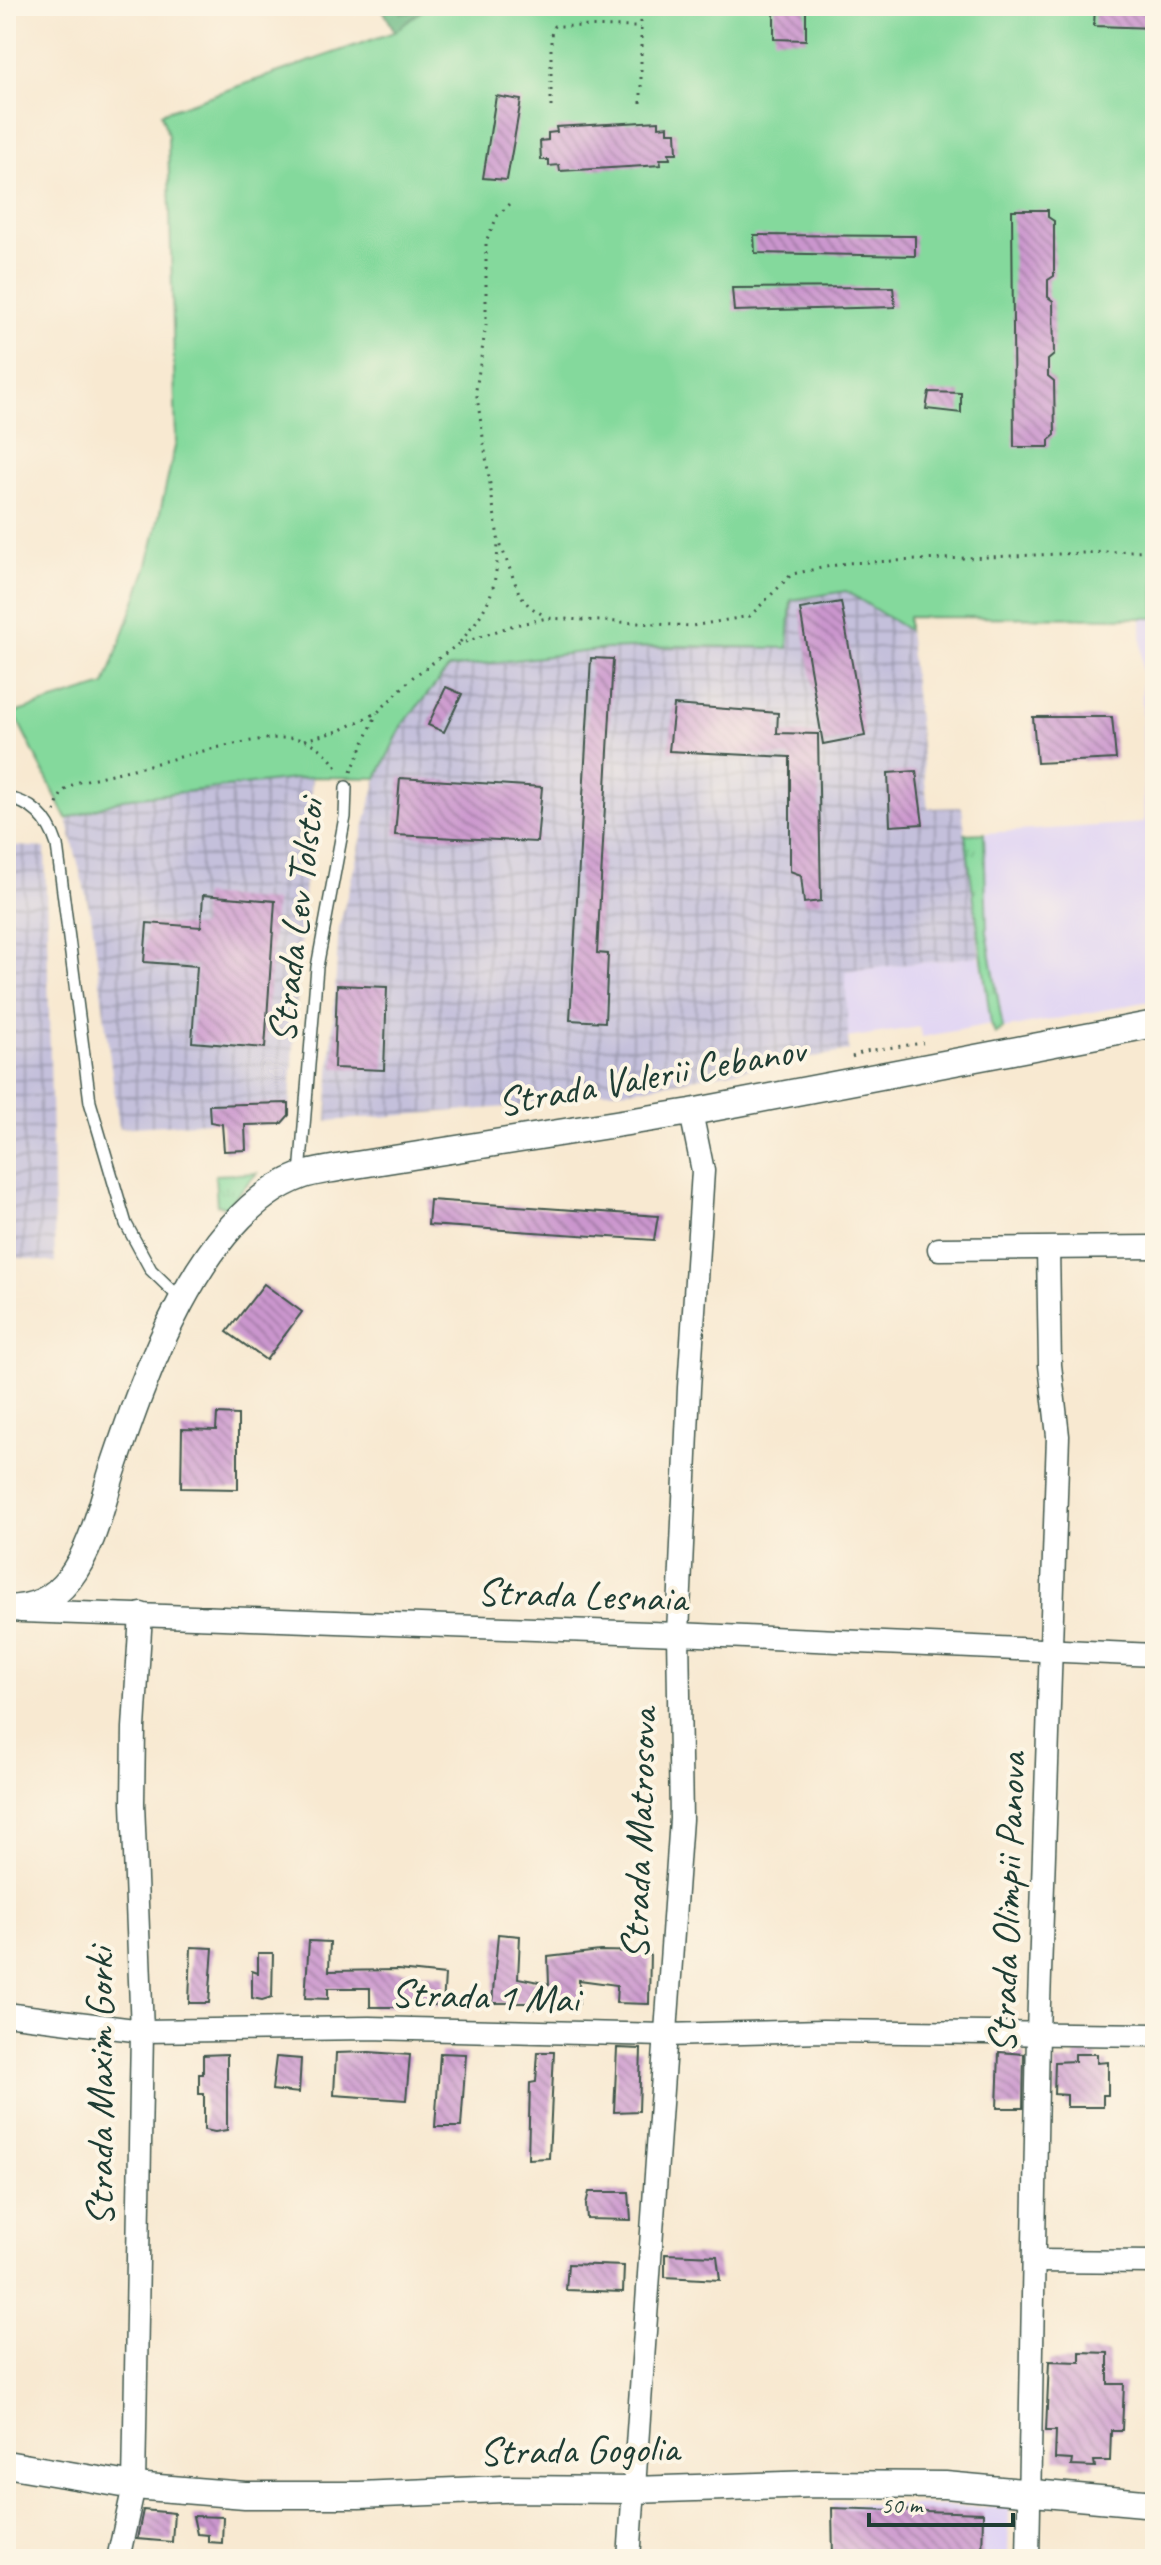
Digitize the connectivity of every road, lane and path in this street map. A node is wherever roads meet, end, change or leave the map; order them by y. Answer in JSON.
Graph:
{"nodes":[{"id":1,"x":641,"y":6,"type":"edge"},
{"id":2,"x":641,"y":27,"type":"junction"},
{"id":3,"x":641,"y":103,"type":"dead end"},
{"id":4,"x":551,"y":107,"type":"dead end"},
{"id":5,"x":510,"y":204,"type":"dead end"},
{"id":6,"x":498,"y":538,"type":"junction"},
{"id":7,"x":1155,"y":550,"type":"edge"},
{"id":8,"x":547,"y":618,"type":"junction"},
{"id":9,"x":457,"y":645,"type":"junction"},
{"id":10,"x":378,"y":712,"type":"junction"},
{"id":11,"x":304,"y":740,"type":"junction"},
{"id":12,"x":346,"y":787,"type":"junction"},
{"id":13,"x":6,"y":798,"type":"edge"},
{"id":14,"x":51,"y":828,"type":"junction"},
{"id":15,"x":1155,"y":1024,"type":"edge"},
{"id":16,"x":691,"y":1112,"type":"junction"},
{"id":17,"x":300,"y":1176,"type":"junction"},
{"id":18,"x":1155,"y":1247,"type":"edge"},
{"id":19,"x":939,"y":1249,"type":"dead end"},
{"id":20,"x":1048,"y":1249,"type":"junction"},
{"id":21,"x":182,"y":1299,"type":"junction"},
{"id":22,"x":6,"y":1610,"type":"edge"},
{"id":23,"x":141,"y":1614,"type":"junction"},
{"id":24,"x":678,"y":1634,"type":"junction"},
{"id":25,"x":1049,"y":1651,"type":"junction"},
{"id":26,"x":1155,"y":1655,"type":"edge"},
{"id":27,"x":6,"y":2014,"type":"edge"},
{"id":28,"x":142,"y":2031,"type":"junction"},
{"id":29,"x":1038,"y":2033,"type":"junction"},
{"id":30,"x":665,"y":2035,"type":"junction"},
{"id":31,"x":1155,"y":2035,"type":"edge"},
{"id":32,"x":1034,"y":2261,"type":"junction"},
{"id":33,"x":1155,"y":2262,"type":"edge"},
{"id":34,"x":6,"y":2464,"type":"edge"},
{"id":35,"x":134,"y":2486,"type":"junction"},
{"id":36,"x":633,"y":2490,"type":"junction"},
{"id":37,"x":1028,"y":2493,"type":"junction"},
{"id":38,"x":1155,"y":2504,"type":"edge"},
{"id":39,"x":118,"y":2559,"type":"edge"},
{"id":40,"x":629,"y":2559,"type":"edge"},
{"id":41,"x":1028,"y":2559,"type":"edge"}],
"edges":[{"from":1,"to":2,"type":"path"},
{"from":2,"to":3,"type":"path"},
{"from":2,"to":4,"type":"path"},
{"from":5,"to":6,"type":"path"},
{"from":6,"to":8,"type":"path"},
{"from":6,"to":9,"type":"path"},
{"from":7,"to":8,"type":"path"},
{"from":8,"to":9,"type":"path"},
{"from":9,"to":10,"type":"path"},
{"from":10,"to":11,"type":"path"},
{"from":10,"to":12,"type":"path"},
{"from":11,"to":12,"type":"path","name":"Strada Lev Tolstoi"},
{"from":11,"to":14,"type":"path","name":"Strada Lev Tolstoi"},
{"from":12,"to":17,"type":"lane","name":"Strada Lev Tolstoi"},
{"from":13,"to":14,"type":"lane"},
{"from":14,"to":21,"type":"lane"},
{"from":15,"to":16,"type":"street","name":"Strada Valerii Cebanov"},
{"from":16,"to":17,"type":"street","name":"Strada Valerii Cebanov"},
{"from":16,"to":24,"type":"street","name":"Strada Matrosova"},
{"from":17,"to":21,"type":"street","name":"Strada Valerii Cebanov"},
{"from":18,"to":20,"type":"street"},
{"from":19,"to":20,"type":"street"},
{"from":20,"to":25,"type":"street","name":"Strada Olimpii Panova"},
{"from":21,"to":22,"type":"street"},
{"from":22,"to":23,"type":"street","name":"Strada Lesnaia"},
{"from":23,"to":24,"type":"street","name":"Strada Lesnaia"},
{"from":23,"to":28,"type":"street","name":"Strada Maxim Gorki"},
{"from":24,"to":25,"type":"street","name":"Strada Lesnaia"},
{"from":24,"to":30,"type":"street","name":"Strada Matrosova"},
{"from":25,"to":26,"type":"street","name":"Strada Lesnaia"},
{"from":25,"to":29,"type":"street","name":"Strada Olimpii Panova"},
{"from":27,"to":28,"type":"street","name":"Strada 1 Mai"},
{"from":28,"to":30,"type":"street","name":"Strada 1 Mai"},
{"from":28,"to":35,"type":"street","name":"Strada Maxim Gorki"},
{"from":29,"to":30,"type":"street","name":"Strada 1 Mai"},
{"from":29,"to":31,"type":"street","name":"Strada 1 Mai"},
{"from":29,"to":32,"type":"street","name":"Strada Olimpii Panova"},
{"from":30,"to":36,"type":"street","name":"Strada Matrosova"},
{"from":32,"to":33,"type":"street"},
{"from":32,"to":37,"type":"street","name":"Strada Olimpii Panova"},
{"from":34,"to":35,"type":"street","name":"Strada Gogolia"},
{"from":35,"to":36,"type":"street","name":"Strada Gogolia"},
{"from":35,"to":39,"type":"street","name":"Strada Maxim Gorki"},
{"from":36,"to":37,"type":"street","name":"Strada Gogolia"},
{"from":36,"to":40,"type":"street","name":"Strada Matrosova"},
{"from":37,"to":38,"type":"street","name":"Strada Gogolia"},
{"from":37,"to":41,"type":"street","name":"Strada Olimpii Panova"}]}
